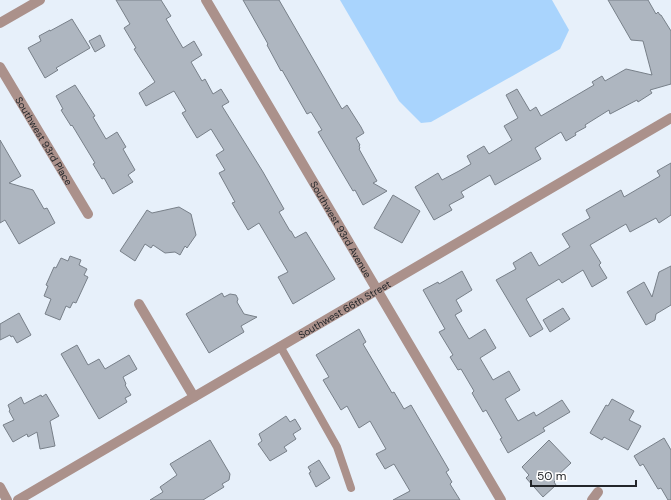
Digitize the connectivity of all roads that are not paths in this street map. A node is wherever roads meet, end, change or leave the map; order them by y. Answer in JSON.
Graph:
{"nodes":[{"id":1,"x":40,"y":0,"type":"edge"},
{"id":2,"x":206,"y":0,"type":"edge"},
{"id":3,"x":0,"y":23,"type":"edge"},
{"id":4,"x":0,"y":67,"type":"edge"},
{"id":5,"x":671,"y":118,"type":"edge"},
{"id":6,"x":88,"y":214,"type":"dead end"},
{"id":7,"x":378,"y":289,"type":"junction"},
{"id":8,"x":139,"y":304,"type":"dead end"},
{"id":9,"x":280,"y":346,"type":"junction"},
{"id":10,"x":194,"y":397,"type":"junction"},
{"id":11,"x":0,"y":488,"type":"edge"},
{"id":12,"x":351,"y":488,"type":"dead end"},
{"id":13,"x":7,"y":500,"type":"edge"},
{"id":14,"x":18,"y":500,"type":"edge"},
{"id":15,"x":501,"y":500,"type":"edge"}],
"edges":[{"from":1,"to":3,"type":"street"},
{"from":2,"to":7,"type":"street","name":"Southwest 93rd Avenue"},
{"from":4,"to":6,"type":"street","name":"Southwest 93rd Place"},
{"from":5,"to":7,"type":"street","name":"Southwest 66th Street"},
{"from":7,"to":9,"type":"street","name":"Southwest 66th Street"},
{"from":7,"to":15,"type":"street","name":"Southwest 93rd Avenue"},
{"from":8,"to":10,"type":"street"},
{"from":9,"to":10,"type":"street","name":"Southwest 66th Street"},
{"from":9,"to":12,"type":"lane"},
{"from":10,"to":14,"type":"street","name":"Southwest 66th Street"},
{"from":11,"to":13,"type":"street"}]}
